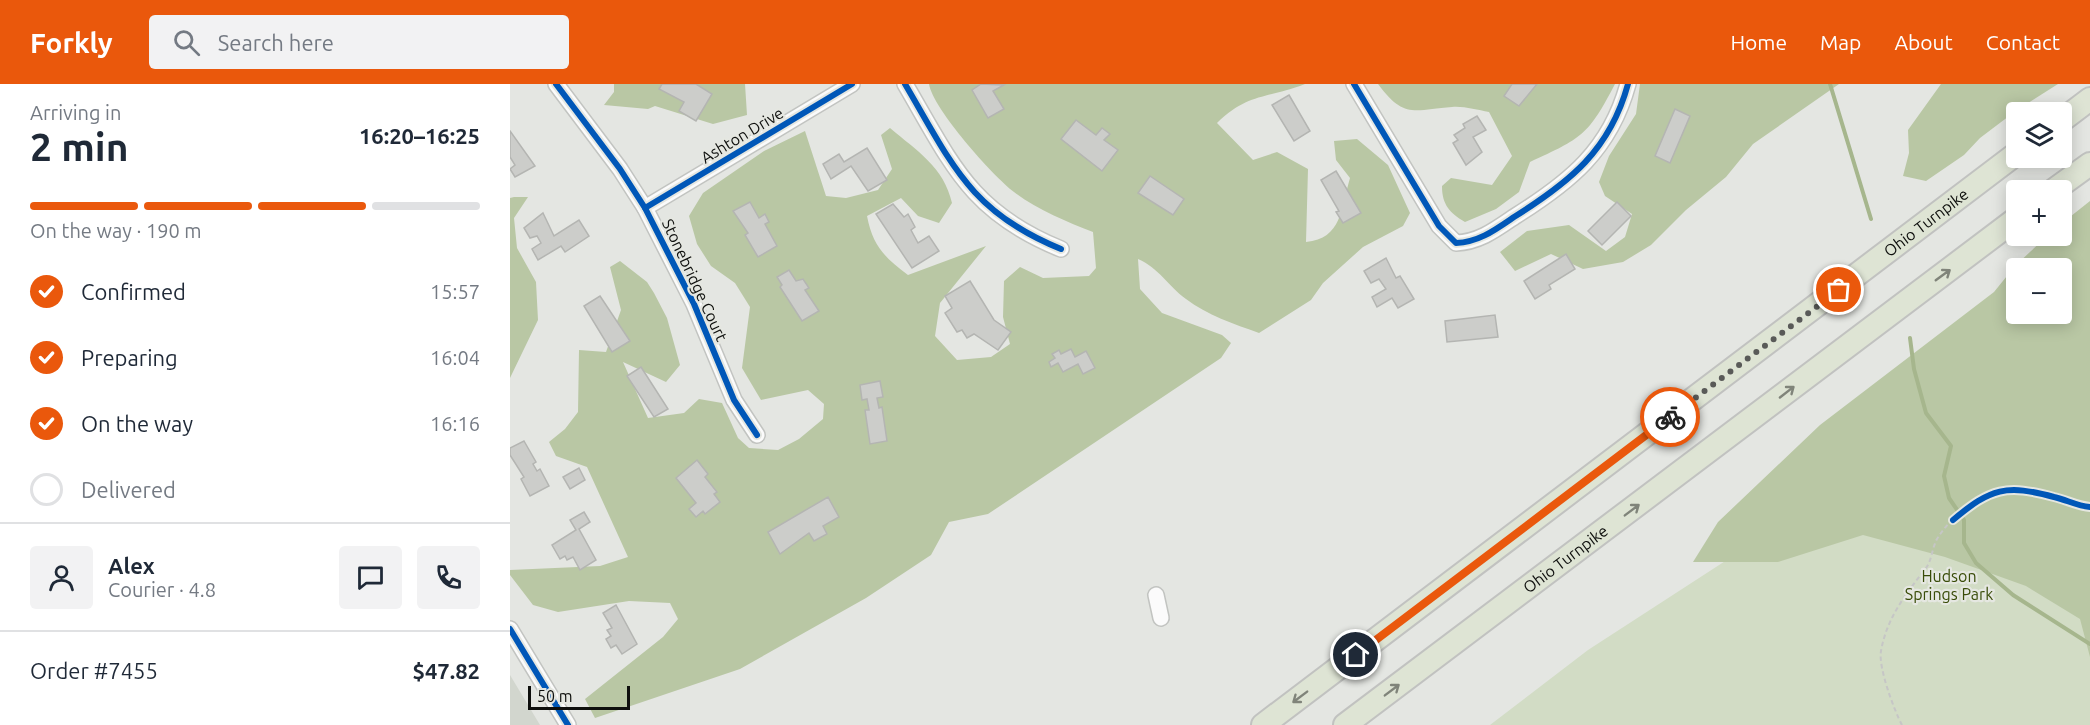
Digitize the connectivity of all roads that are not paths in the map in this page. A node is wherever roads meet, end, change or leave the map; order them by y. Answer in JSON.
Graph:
{"nodes":[{"id":1,"x":556,"y":84,"type":"edge"},
{"id":2,"x":852,"y":84,"type":"edge"},
{"id":3,"x":905,"y":84,"type":"edge"},
{"id":4,"x":1354,"y":84,"type":"edge"},
{"id":5,"x":1628,"y":84,"type":"edge"},
{"id":6,"x":2090,"y":99,"type":"edge"},
{"id":7,"x":2072,"y":113,"type":"edge"},
{"id":8,"x":2006,"y":162,"type":"edge"},
{"id":9,"x":2090,"y":164,"type":"edge"},
{"id":10,"x":2068,"y":180,"type":"edge"},
{"id":11,"x":645,"y":208,"type":"junction"},
{"id":12,"x":2006,"y":227,"type":"edge"},
{"id":13,"x":1061,"y":249,"type":"dead end"},
{"id":14,"x":757,"y":435,"type":"dead end"},
{"id":15,"x":1156,"y":595,"type":"dead end"},
{"id":16,"x":1161,"y":618,"type":"dead end"},
{"id":17,"x":510,"y":629,"type":"edge"},
{"id":18,"x":568,"y":725,"type":"edge"},
{"id":19,"x":1263,"y":725,"type":"edge"},
{"id":20,"x":1345,"y":725,"type":"edge"}],
"edges":[{"from":1,"to":11,"type":"street","name":"Stonebridge Court"},
{"from":2,"to":11,"type":"street","name":"Ashton Drive"},
{"from":3,"to":13,"type":"street"},
{"from":4,"to":5,"type":"street"},
{"from":6,"to":7,"type":"highway"},
{"from":8,"to":19,"type":"highway","name":"Ohio Turnpike","one_way":true},
{"from":9,"to":10,"type":"highway"},
{"from":11,"to":14,"type":"street","name":"Stonebridge Court"},
{"from":20,"to":12,"type":"highway","name":"Ohio Turnpike","one_way":true},
{"from":15,"to":16,"type":"street"},
{"from":17,"to":18,"type":"street"}]}
